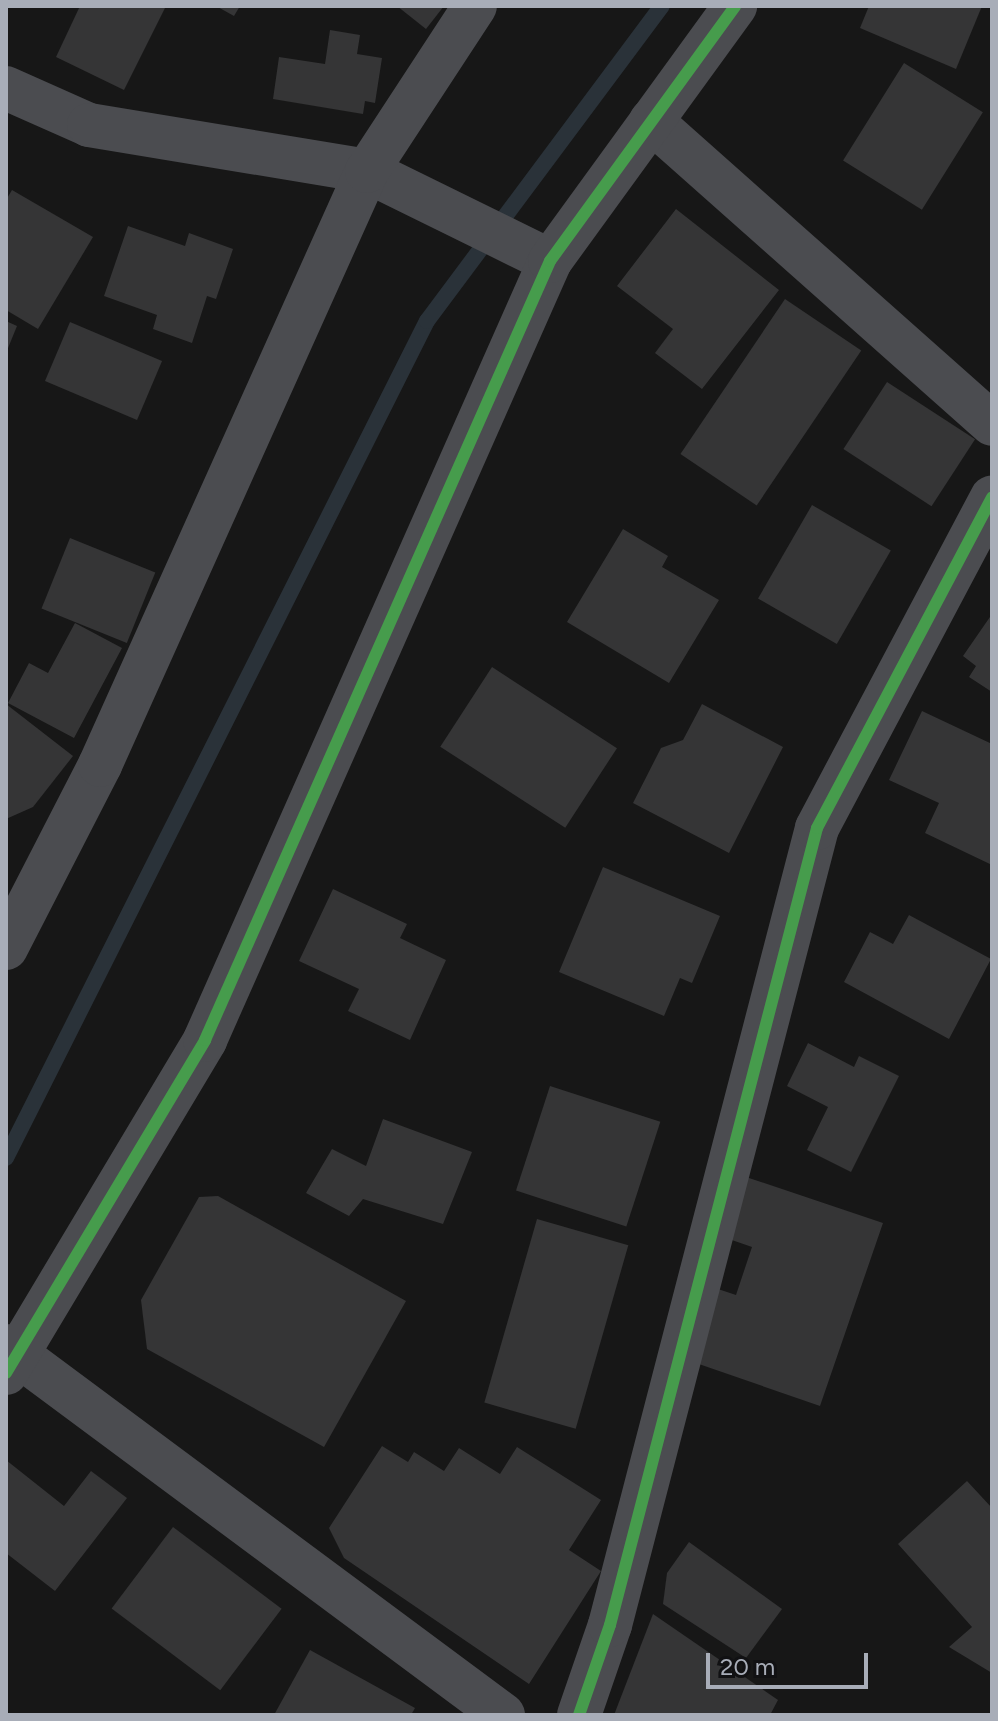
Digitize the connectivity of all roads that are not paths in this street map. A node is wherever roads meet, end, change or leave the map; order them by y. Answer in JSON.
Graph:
{"nodes":[{"id":1,"x":475,"y":6,"type":"edge"},
{"id":2,"x":735,"y":6,"type":"edge"},
{"id":3,"x":6,"y":88,"type":"edge"},
{"id":4,"x":651,"y":121,"type":"junction"},
{"id":5,"x":367,"y":171,"type":"junction"},
{"id":6,"x":537,"y":256,"type":"junction"},
{"id":7,"x":992,"y":424,"type":"edge"},
{"id":8,"x":992,"y":498,"type":"edge"},
{"id":9,"x":6,"y":948,"type":"edge"},
{"id":10,"x":11,"y":1357,"type":"edge"},
{"id":11,"x":503,"y":1715,"type":"edge"},
{"id":12,"x":579,"y":1715,"type":"edge"}],
"edges":[{"from":1,"to":5,"type":"street"},
{"from":2,"to":4,"type":"street"},
{"from":3,"to":5,"type":"street"},
{"from":4,"to":6,"type":"street"},
{"from":4,"to":7,"type":"street"},
{"from":5,"to":6,"type":"street"},
{"from":5,"to":9,"type":"street"},
{"from":6,"to":10,"type":"street"},
{"from":8,"to":12,"type":"street"},
{"from":10,"to":11,"type":"street"}]}
